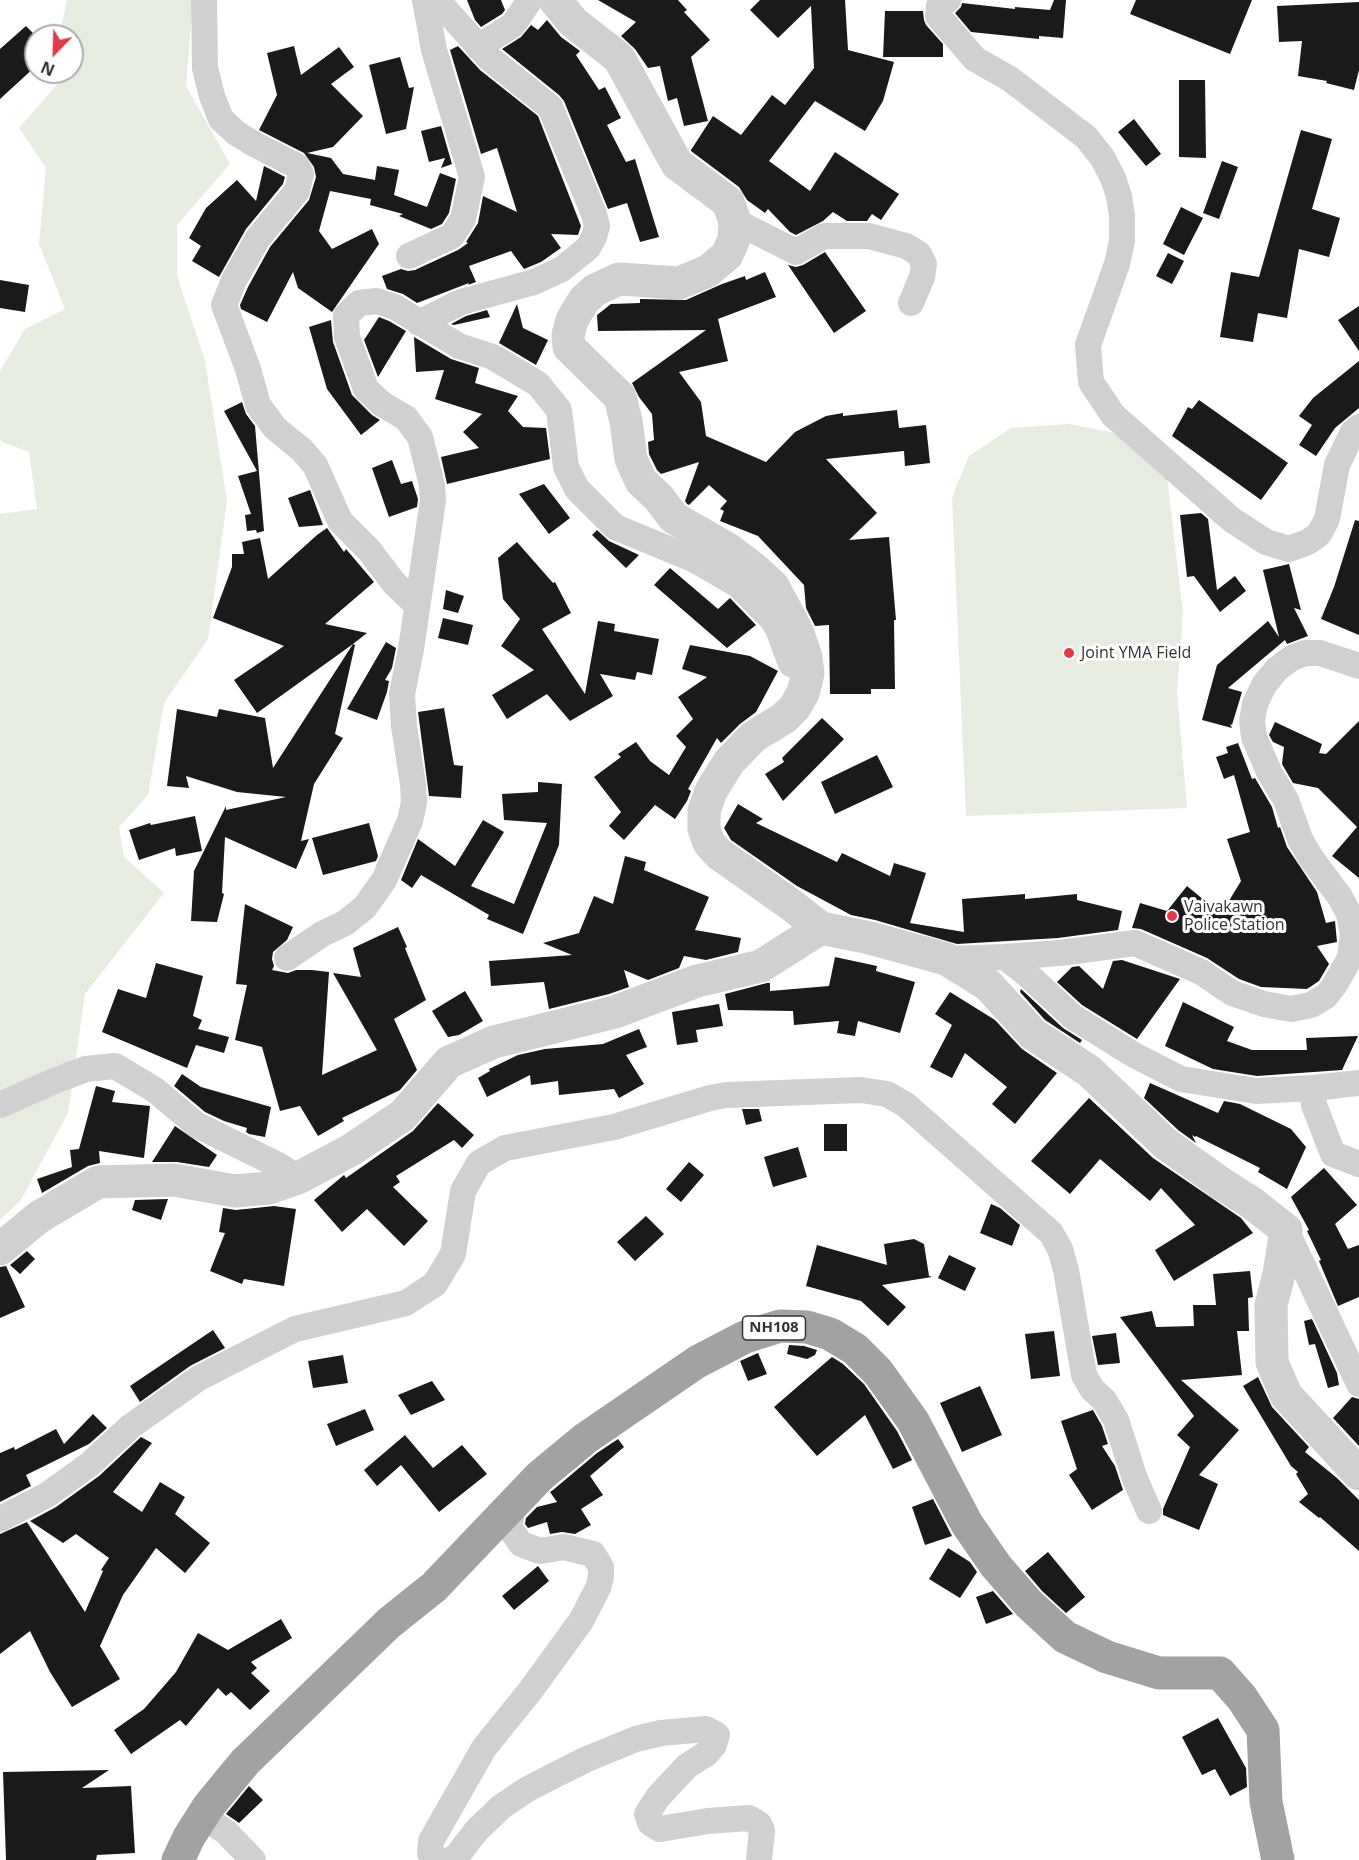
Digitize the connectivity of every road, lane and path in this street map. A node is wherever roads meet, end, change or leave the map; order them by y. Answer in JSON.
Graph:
{"nodes":[{"id":1,"x":204,"y":0,"type":"edge"},
{"id":2,"x":425,"y":0,"type":"edge"},
{"id":3,"x":437,"y":0,"type":"edge"},
{"id":4,"x":948,"y":0,"type":"edge"},
{"id":5,"x":547,"y":1,"type":"edge"},
{"id":6,"x":478,"y":47,"type":"junction"},
{"id":7,"x":735,"y":221,"type":"junction"},
{"id":8,"x":408,"y":256,"type":"dead end"},
{"id":9,"x":911,"y":303,"type":"dead end"},
{"id":10,"x":419,"y":324,"type":"junction"},
{"id":11,"x":1359,"y":427,"type":"edge"},
{"id":12,"x":417,"y":605,"type":"junction"},
{"id":13,"x":1359,"y":666,"type":"edge"},
{"id":14,"x":807,"y":669,"type":"junction"},
{"id":15,"x":821,"y":928,"type":"junction"},
{"id":16,"x":1005,"y":957,"type":"junction"},
{"id":17,"x":287,"y":958,"type":"dead end"},
{"id":18,"x":946,"y":959,"type":"junction"},
{"id":19,"x":1359,"y":1083,"type":"edge"},
{"id":20,"x":1313,"y":1088,"type":"junction"},
{"id":21,"x":0,"y":1105,"type":"edge"},
{"id":22,"x":1359,"y":1164,"type":"edge"},
{"id":23,"x":298,"y":1178,"type":"junction"},
{"id":24,"x":1286,"y":1230,"type":"junction"},
{"id":25,"x":0,"y":1249,"type":"edge"},
{"id":26,"x":1359,"y":1384,"type":"edge"},
{"id":27,"x":1359,"y":1474,"type":"edge"},
{"id":28,"x":512,"y":1503,"type":"junction"},
{"id":29,"x":1149,"y":1511,"type":"dead end"},
{"id":30,"x":0,"y":1519,"type":"edge"},
{"id":31,"x":202,"y":1816,"type":"junction"},
{"id":32,"x":178,"y":1860,"type":"edge"},
{"id":33,"x":253,"y":1860,"type":"edge"},
{"id":34,"x":438,"y":1860,"type":"edge"},
{"id":35,"x":450,"y":1860,"type":"edge"},
{"id":36,"x":759,"y":1860,"type":"edge"},
{"id":37,"x":1278,"y":1860,"type":"edge"}],
"edges":[{"from":1,"to":12,"type":"street"},
{"from":2,"to":8,"type":"street"},
{"from":3,"to":6,"type":"street"},
{"from":4,"to":11,"type":"street"},
{"from":5,"to":6,"type":"street"},
{"from":5,"to":7,"type":"street"},
{"from":6,"to":10,"type":"street"},
{"from":7,"to":9,"type":"street"},
{"from":7,"to":14,"type":"street"},
{"from":10,"to":12,"type":"street"},
{"from":10,"to":14,"type":"street"},
{"from":12,"to":17,"type":"street"},
{"from":13,"to":16,"type":"street"},
{"from":14,"to":15,"type":"street"},
{"from":15,"to":18,"type":"street"},
{"from":15,"to":23,"type":"street"},
{"from":16,"to":18,"type":"street"},
{"from":16,"to":20,"type":"street"},
{"from":18,"to":24,"type":"street"},
{"from":19,"to":20,"type":"street"},
{"from":20,"to":22,"type":"street"},
{"from":21,"to":23,"type":"street"},
{"from":23,"to":25,"type":"street"},
{"from":24,"to":26,"type":"street"},
{"from":24,"to":27,"type":"street"},
{"from":28,"to":31,"type":"highway","number":"NH108"},
{"from":28,"to":34,"type":"street"},
{"from":28,"to":37,"type":"highway","number":"NH108"},
{"from":29,"to":30,"type":"street"},
{"from":31,"to":32,"type":"highway","number":"NH108"},
{"from":31,"to":33,"type":"street"},
{"from":35,"to":36,"type":"street"}]}
